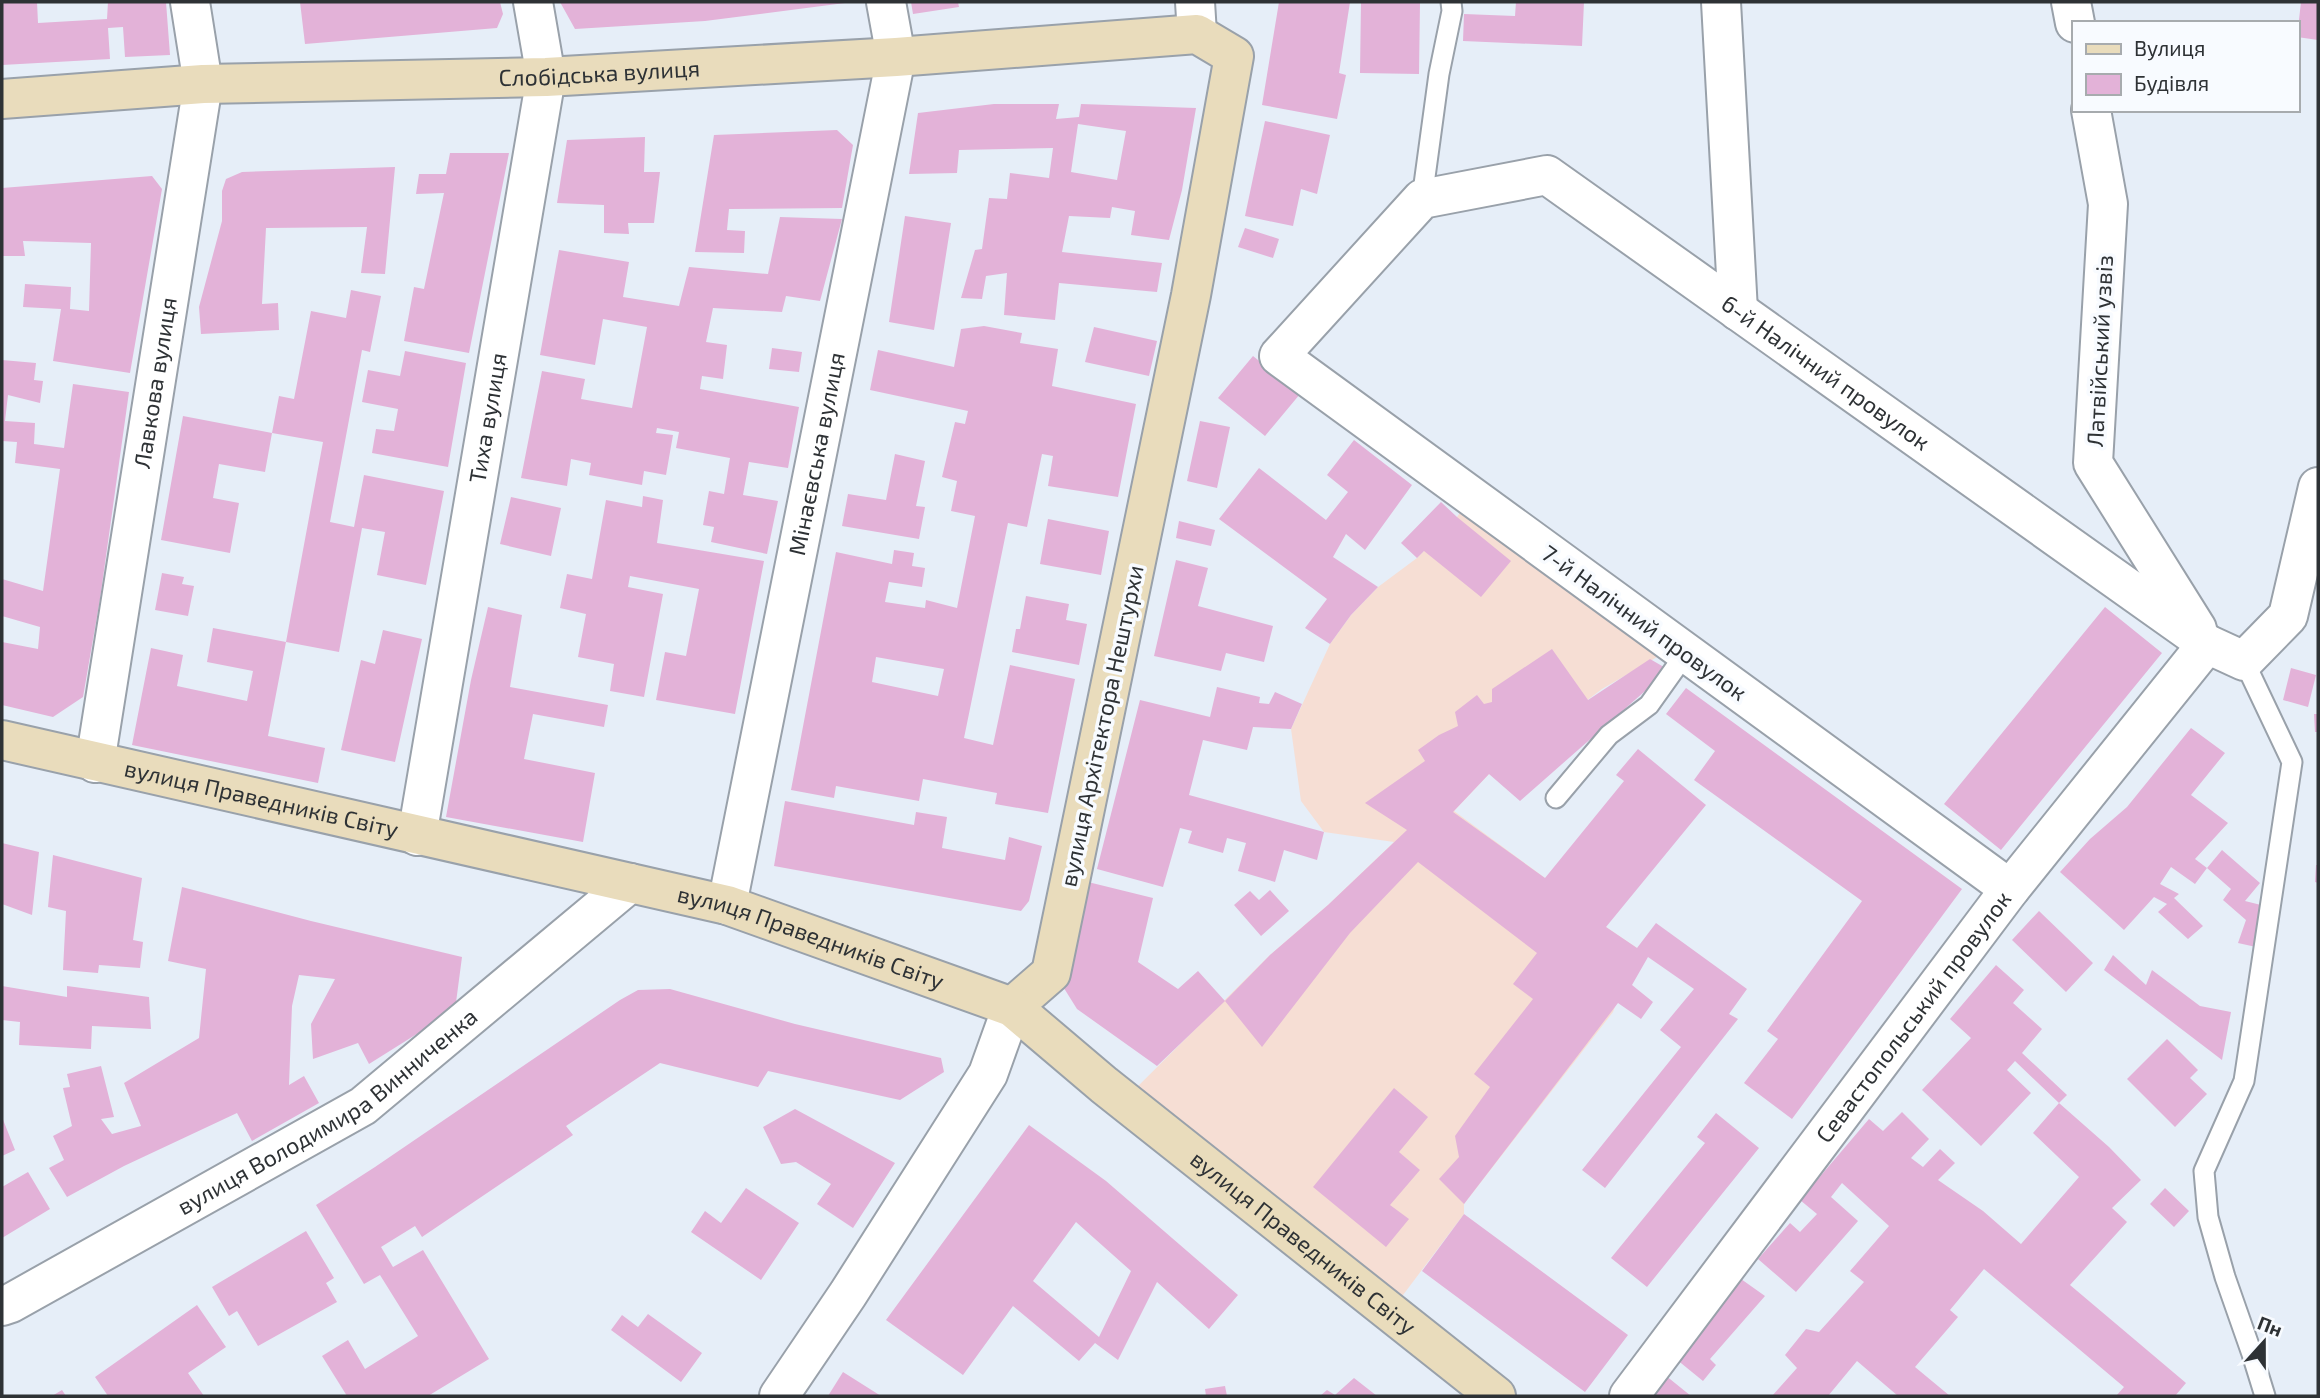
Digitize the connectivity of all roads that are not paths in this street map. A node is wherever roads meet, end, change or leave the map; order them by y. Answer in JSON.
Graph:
{"nodes":[{"id":1,"x":190,"y":2,"type":"edge"},
{"id":2,"x":533,"y":2,"type":"edge"},
{"id":3,"x":886,"y":2,"type":"edge"},
{"id":4,"x":1451,"y":2,"type":"edge"},
{"id":5,"x":1721,"y":2,"type":"edge"},
{"id":6,"x":2071,"y":2,"type":"edge"},
{"id":7,"x":1196,"y":18,"type":"edge"},
{"id":8,"x":2075,"y":21,"type":"edge"},
{"id":9,"x":896,"y":57,"type":"junction"},
{"id":10,"x":546,"y":77,"type":"junction"},
{"id":11,"x":203,"y":84,"type":"junction"},
{"id":12,"x":2,"y":99,"type":"edge"},
{"id":13,"x":2091,"y":112,"type":"edge"},
{"id":14,"x":1422,"y":199,"type":"junction"},
{"id":15,"x":1738,"y":311,"type":"junction"},
{"id":16,"x":2318,"y":487,"type":"edge"},
{"id":17,"x":2207,"y":645,"type":"junction"},
{"id":18,"x":1686,"y":653,"type":"junction"},
{"id":19,"x":2244,"y":661,"type":"junction"},
{"id":20,"x":2,"y":740,"type":"edge"},
{"id":21,"x":95,"y":763,"type":"junction"},
{"id":22,"x":1556,"y":799,"type":"dead end"},
{"id":23,"x":417,"y":836,"type":"junction"},
{"id":24,"x":630,"y":883,"type":"junction"},
{"id":25,"x":2010,"y":889,"type":"junction"},
{"id":26,"x":727,"y":905,"type":"junction"},
{"id":27,"x":1012,"y":1007,"type":"junction"},
{"id":28,"x":2,"y":1306,"type":"edge"},
{"id":29,"x":779,"y":1396,"type":"edge"},
{"id":30,"x":1496,"y":1396,"type":"edge"},
{"id":31,"x":1629,"y":1396,"type":"edge"},
{"id":32,"x":2265,"y":1396,"type":"edge"}],
"edges":[{"from":1,"to":11,"type":"street","name":"Лавкова вулиця"},
{"from":2,"to":10,"type":"street","name":"Тиха вулиця"},
{"from":3,"to":9,"type":"street","name":"Мінаєвська вулиця"},
{"from":4,"to":14,"type":"lane"},
{"from":5,"to":15,"type":"street"},
{"from":6,"to":8,"type":"street"},
{"from":7,"to":9,"type":"main road","name":"Слобідська вулиця"},
{"from":7,"to":27,"type":"main road","name":"вулиця Архітектора Нештурхи"},
{"from":9,"to":10,"type":"main road","name":"Слобідська вулиця"},
{"from":9,"to":26,"type":"street","name":"Мінаєвська вулиця"},
{"from":10,"to":11,"type":"main road","name":"Слобідська вулиця"},
{"from":10,"to":23,"type":"street","name":"Тиха вулиця"},
{"from":11,"to":12,"type":"main road","name":"Слобідська вулиця"},
{"from":11,"to":21,"type":"street","name":"Лавкова вулиця"},
{"from":13,"to":17,"type":"street","name":"Латвійський узвіз"},
{"from":14,"to":15,"type":"street","name":"6-й Налічний провулок"},
{"from":14,"to":18,"type":"street","name":"7-й Налічний провулок"},
{"from":15,"to":17,"type":"street","name":"6-й Налічний провулок"},
{"from":16,"to":19,"type":"street"},
{"from":17,"to":19,"type":"street","name":"6-й Налічний провулок"},
{"from":17,"to":25,"type":"street","name":"Севастопольський провулок"},
{"from":18,"to":22,"type":"lane"},
{"from":18,"to":25,"type":"street","name":"7-й Налічний провулок"},
{"from":19,"to":32,"type":"lane"},
{"from":20,"to":21,"type":"main road","name":"вулиця Праведників Світу"},
{"from":21,"to":23,"type":"main road","name":"вулиця Праведників Світу"},
{"from":23,"to":24,"type":"main road","name":"вулиця Праведників Світу"},
{"from":24,"to":26,"type":"main road","name":"вулиця Праведників Світу"},
{"from":24,"to":28,"type":"street","name":"вулиця Володимира Винниченка"},
{"from":25,"to":31,"type":"street","name":"Севастопольський провулок"},
{"from":26,"to":27,"type":"main road","name":"вулиця Праведників Світу"},
{"from":27,"to":29,"type":"street","name":"вулиця Архітектора Нештурхи"},
{"from":27,"to":30,"type":"main road","name":"вулиця Праведників Світу"}]}
